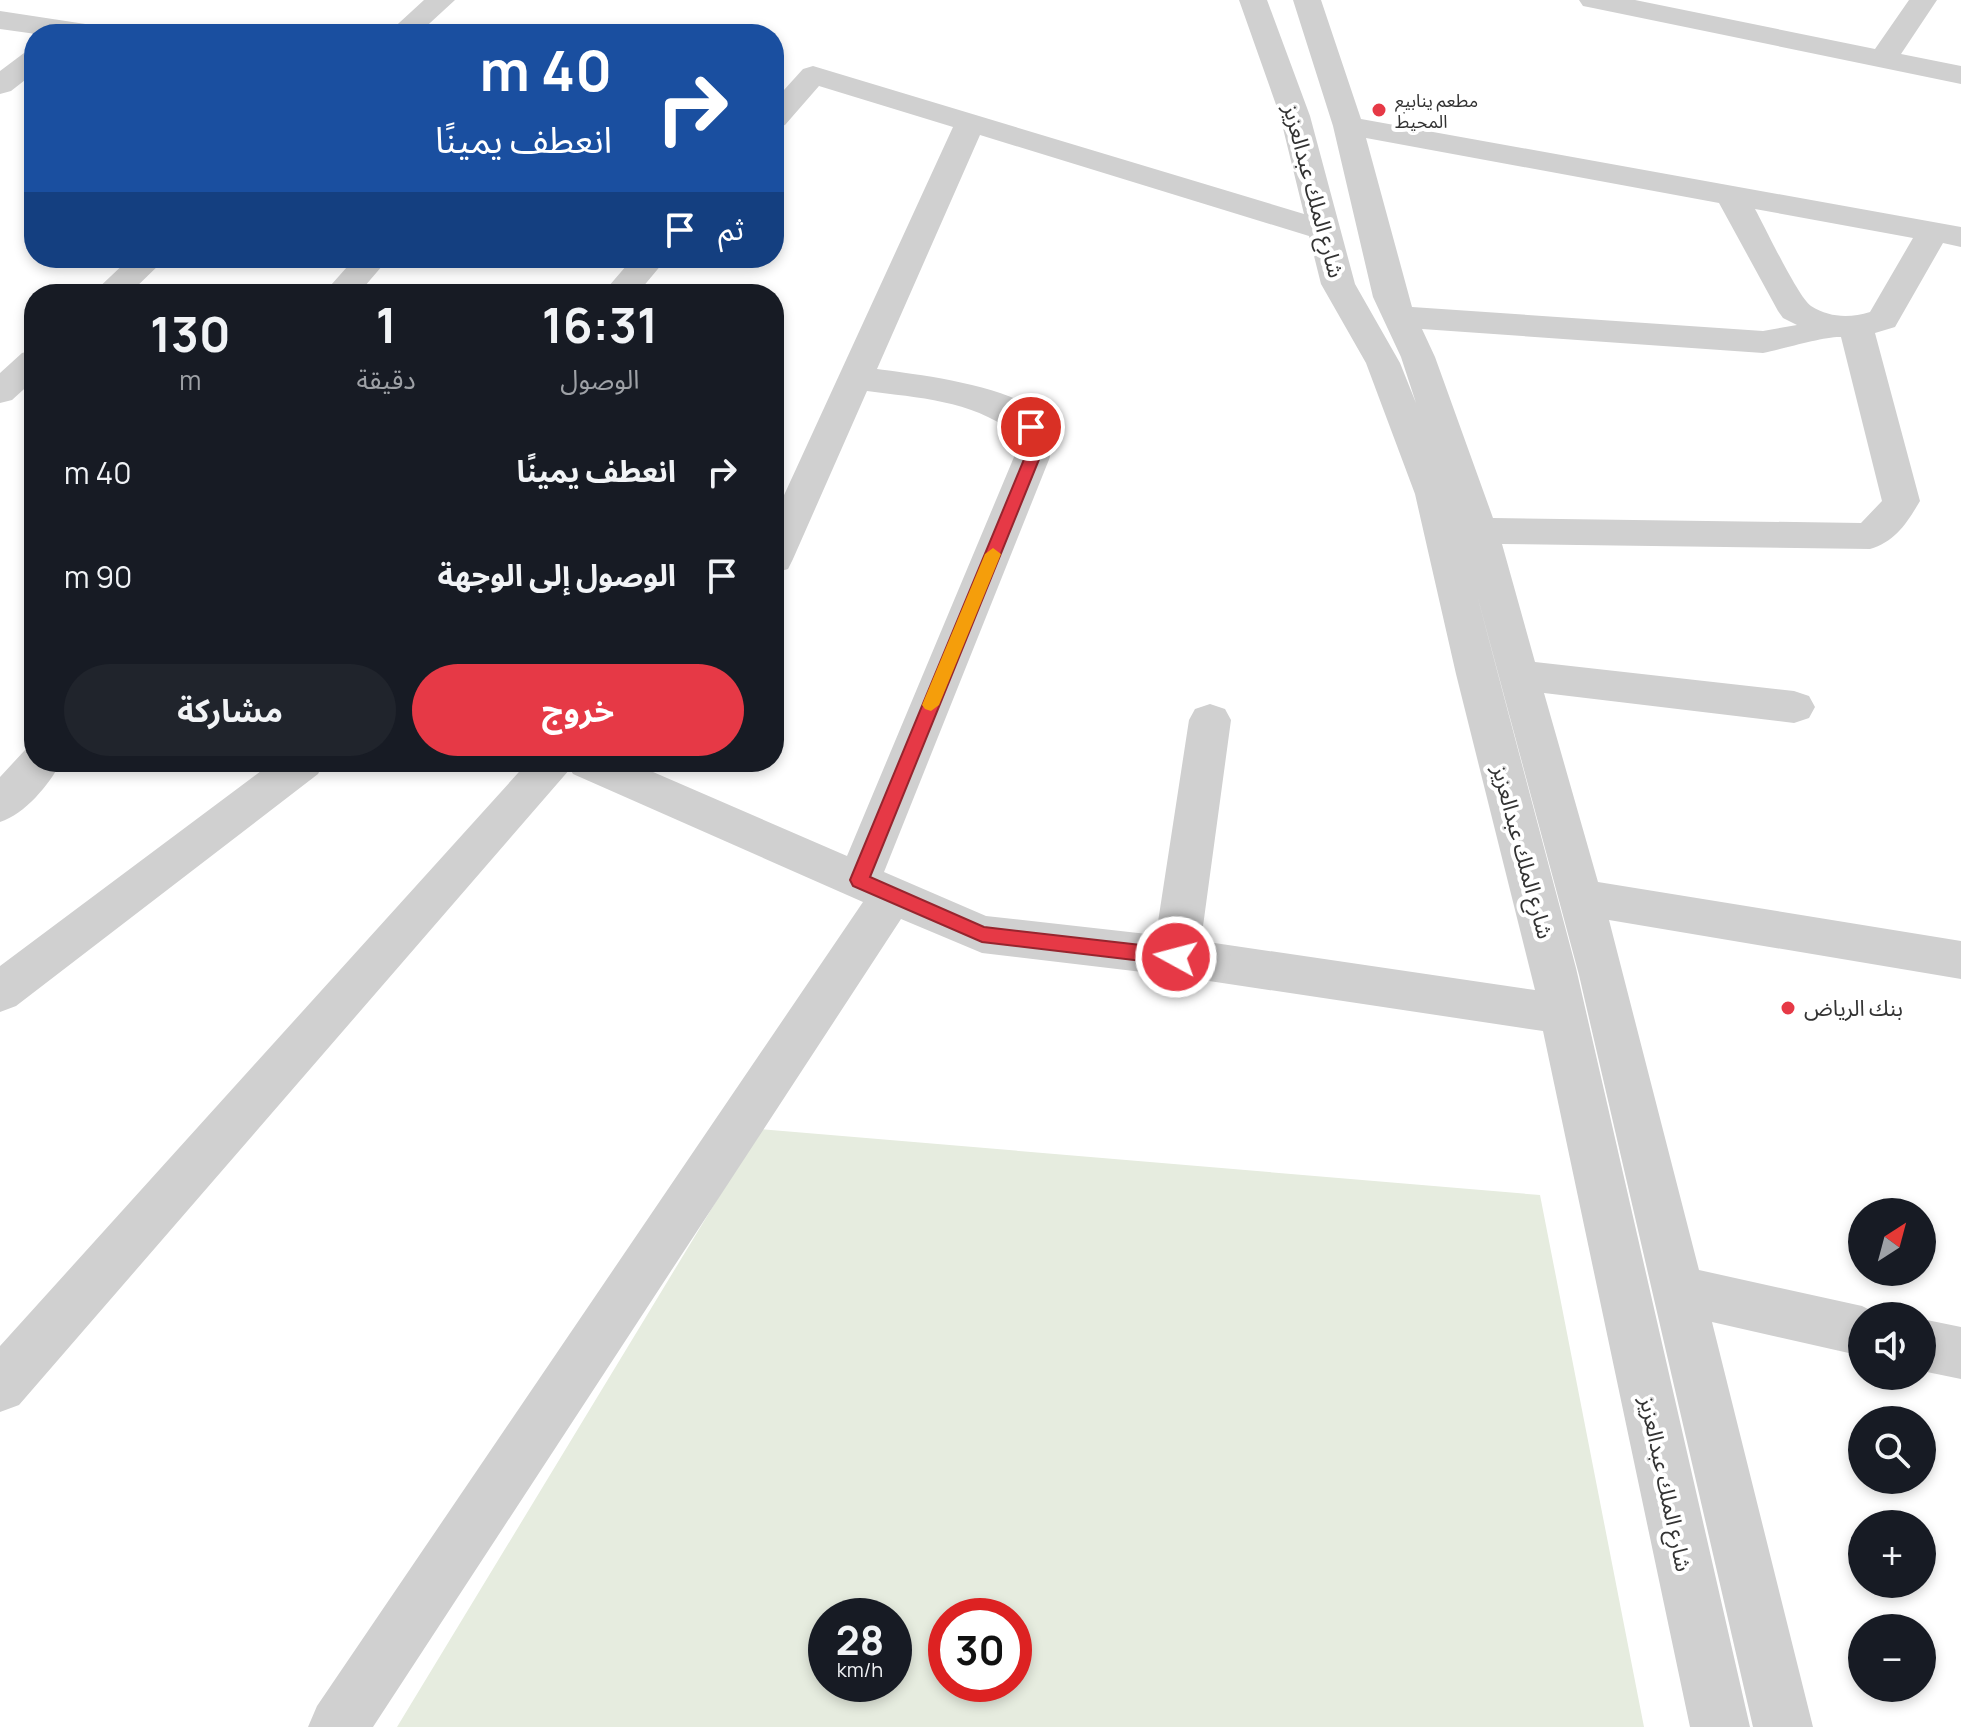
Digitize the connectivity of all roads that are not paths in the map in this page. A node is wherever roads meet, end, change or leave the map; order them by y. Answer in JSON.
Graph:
{"nodes":[{"id":1,"x":441,"y":0,"type":"edge"},
{"id":2,"x":1253,"y":0,"type":"edge"},
{"id":3,"x":1307,"y":0,"type":"edge"},
{"id":4,"x":1593,"y":0,"type":"edge"},
{"id":5,"x":1923,"y":0,"type":"edge"},
{"id":6,"x":0,"y":20,"type":"edge"},
{"id":7,"x":24,"y":24,"type":"edge"},
{"id":8,"x":413,"y":24,"type":"edge"},
{"id":9,"x":1883,"y":59,"type":"junction"},
{"id":10,"x":24,"y":67,"type":"edge"},
{"id":11,"x":1961,"y":75,"type":"edge"},
{"id":12,"x":0,"y":85,"type":"edge"},
{"id":13,"x":784,"y":108,"type":"edge"},
{"id":14,"x":970,"y":123,"type":"junction"},
{"id":15,"x":1348,"y":126,"type":"junction"},
{"id":16,"x":1731,"y":195,"type":"junction"},
{"id":17,"x":1324,"y":230,"type":"junction"},
{"id":18,"x":1947,"y":235,"type":"edge"},
{"id":19,"x":139,"y":268,"type":"edge"},
{"id":20,"x":364,"y":268,"type":"edge"},
{"id":21,"x":642,"y":268,"type":"edge"},
{"id":22,"x":120,"y":284,"type":"edge"},
{"id":23,"x":349,"y":284,"type":"edge"},
{"id":24,"x":628,"y":284,"type":"edge"},
{"id":25,"x":1400,"y":317,"type":"junction"},
{"id":26,"x":1840,"y":326,"type":"junction"},
{"id":27,"x":24,"y":370,"type":"edge"},
{"id":28,"x":856,"y":378,"type":"junction"},
{"id":29,"x":0,"y":392,"type":"edge"},
{"id":30,"x":1479,"y":531,"type":"junction"},
{"id":31,"x":784,"y":537,"type":"edge"},
{"id":32,"x":1517,"y":675,"type":"junction"},
{"id":33,"x":1794,"y":707,"type":"dead end"},
{"id":34,"x":1210,"y":720,"type":"dead end"},
{"id":35,"x":31,"y":772,"type":"edge"},
{"id":36,"x":290,"y":772,"type":"edge"},
{"id":37,"x":544,"y":772,"type":"edge"},
{"id":38,"x":639,"y":772,"type":"edge"},
{"id":39,"x":675,"y":779,"type":"edge"},
{"id":40,"x":0,"y":805,"type":"edge"},
{"id":41,"x":876,"y":888,"type":"junction"},
{"id":42,"x":1580,"y":897,"type":"junction"},
{"id":43,"x":1176,"y":957,"type":"junction"},
{"id":44,"x":1961,"y":960,"type":"edge"},
{"id":45,"x":0,"y":992,"type":"edge"},
{"id":46,"x":1563,"y":1014,"type":"junction"},
{"id":47,"x":1679,"y":1290,"type":"junction"},
{"id":48,"x":1848,"y":1328,"type":"edge"},
{"id":49,"x":1936,"y":1348,"type":"edge"},
{"id":50,"x":1961,"y":1353,"type":"edge"},
{"id":51,"x":0,"y":1386,"type":"edge"},
{"id":52,"x":338,"y":1727,"type":"edge"},
{"id":53,"x":1720,"y":1727,"type":"edge"},
{"id":54,"x":1783,"y":1727,"type":"edge"}],
"edges":[{"from":1,"to":8,"type":"street"},
{"from":2,"to":17,"type":"street","name":"شارع الملك عبدالعزيز"},
{"from":3,"to":15,"type":"street","name":"شارع الملك عبدالعزيز"},
{"from":4,"to":9,"type":"street"},
{"from":5,"to":9,"type":"street"},
{"from":6,"to":7,"type":"street"},
{"from":9,"to":11,"type":"street"},
{"from":10,"to":12,"type":"street"},
{"from":13,"to":14,"type":"street"},
{"from":14,"to":17,"type":"street"},
{"from":14,"to":28,"type":"street"},
{"from":15,"to":16,"type":"street"},
{"from":15,"to":25,"type":"street","name":"شارع الملك عبدالعزيز"},
{"from":16,"to":18,"type":"street"},
{"from":16,"to":26,"type":"street"},
{"from":17,"to":46,"type":"street","name":"شارع الملك عبدالعزيز"},
{"from":18,"to":26,"type":"street"},
{"from":19,"to":22,"type":"street"},
{"from":20,"to":23,"type":"street"},
{"from":21,"to":24,"type":"street"},
{"from":25,"to":26,"type":"street"},
{"from":25,"to":30,"type":"street","name":"شارع الملك عبدالعزيز"},
{"from":26,"to":30,"type":"street"},
{"from":27,"to":29,"type":"street"},
{"from":28,"to":31,"type":"street"},
{"from":28,"to":41,"type":"street"},
{"from":30,"to":32,"type":"street","name":"شارع الملك عبدالعزيز"},
{"from":32,"to":33,"type":"street"},
{"from":32,"to":42,"type":"street","name":"شارع الملك عبدالعزيز"},
{"from":34,"to":43,"type":"street"},
{"from":35,"to":40,"type":"street"},
{"from":36,"to":45,"type":"street"},
{"from":37,"to":51,"type":"street"},
{"from":38,"to":39,"type":"street"},
{"from":39,"to":41,"type":"street"},
{"from":41,"to":43,"type":"street"},
{"from":41,"to":52,"type":"street"},
{"from":42,"to":44,"type":"street"},
{"from":42,"to":47,"type":"street","name":"شارع الملك عبدالعزيز"},
{"from":43,"to":46,"type":"street"},
{"from":46,"to":53,"type":"street","name":"شارع الملك عبدالعزيز"},
{"from":47,"to":48,"type":"street"},
{"from":47,"to":54,"type":"street","name":"شارع الملك عبدالعزيز"},
{"from":49,"to":50,"type":"street"}]}
